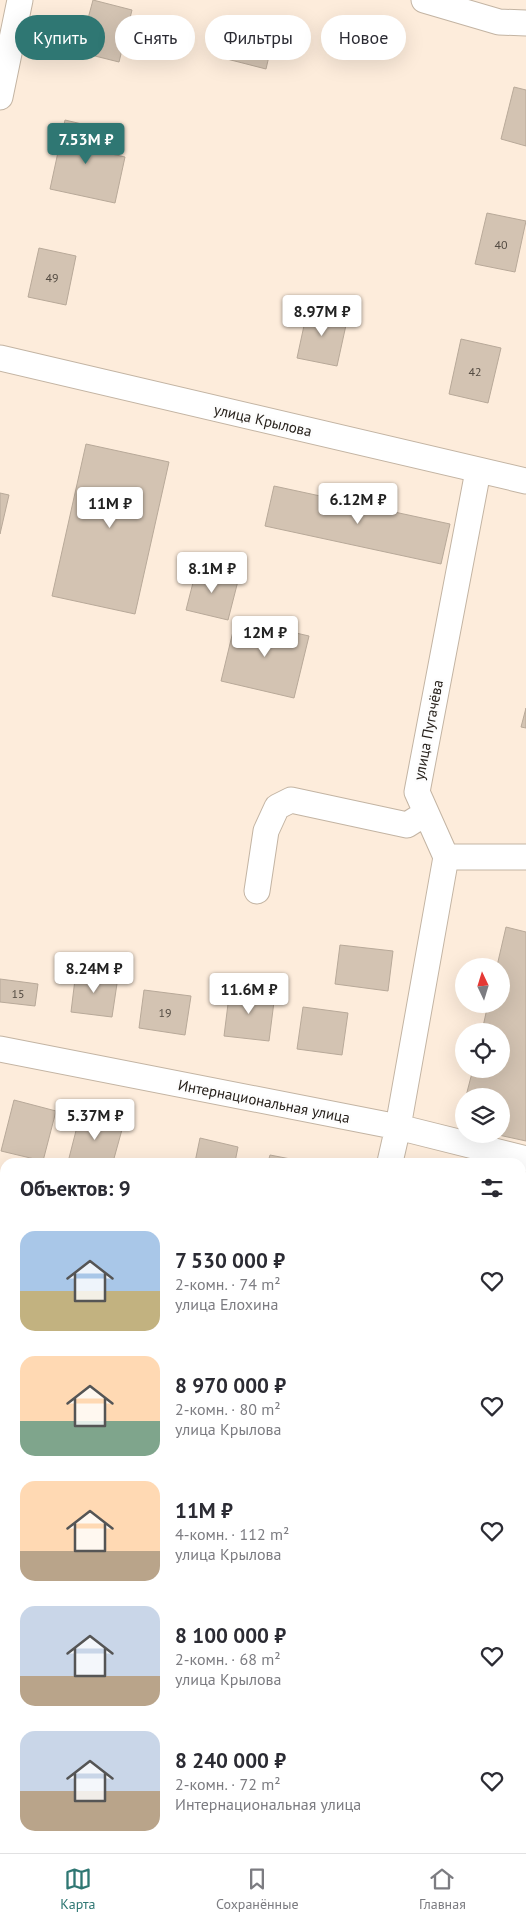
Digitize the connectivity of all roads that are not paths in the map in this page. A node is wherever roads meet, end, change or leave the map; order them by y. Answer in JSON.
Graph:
{"nodes":[{"id":1,"x":20,"y":0,"type":"edge"},
{"id":2,"x":424,"y":0,"type":"edge"},
{"id":3,"x":526,"y":23,"type":"edge"},
{"id":4,"x":0,"y":97,"type":"edge"},
{"id":5,"x":0,"y":358,"type":"edge"},
{"id":6,"x":478,"y":471,"type":"junction"},
{"id":7,"x":526,"y":481,"type":"edge"},
{"id":8,"x":426,"y":813,"type":"junction"},
{"id":9,"x":446,"y":857,"type":"junction"},
{"id":10,"x":526,"y":857,"type":"edge"},
{"id":11,"x":257,"y":891,"type":"dead end"},
{"id":12,"x":0,"y":1049,"type":"edge"},
{"id":13,"x":398,"y":1127,"type":"junction"},
{"id":14,"x":391,"y":1158,"type":"edge"},
{"id":15,"x":522,"y":1158,"type":"edge"}],
"edges":[{"from":1,"to":4,"type":"street"},
{"from":2,"to":3,"type":"street"},
{"from":5,"to":6,"type":"street","name":"улица Крылова"},
{"from":6,"to":7,"type":"street","name":"улица Крылова"},
{"from":6,"to":8,"type":"street","name":"улица Пугачёва"},
{"from":8,"to":9,"type":"street","name":"улица Пугачёва"},
{"from":8,"to":11,"type":"street"},
{"from":9,"to":10,"type":"street"},
{"from":9,"to":13,"type":"street"},
{"from":12,"to":13,"type":"street","name":"Интернациональная улица"},
{"from":13,"to":14,"type":"street"},
{"from":13,"to":15,"type":"street","name":"Интернациональная улица"}]}
